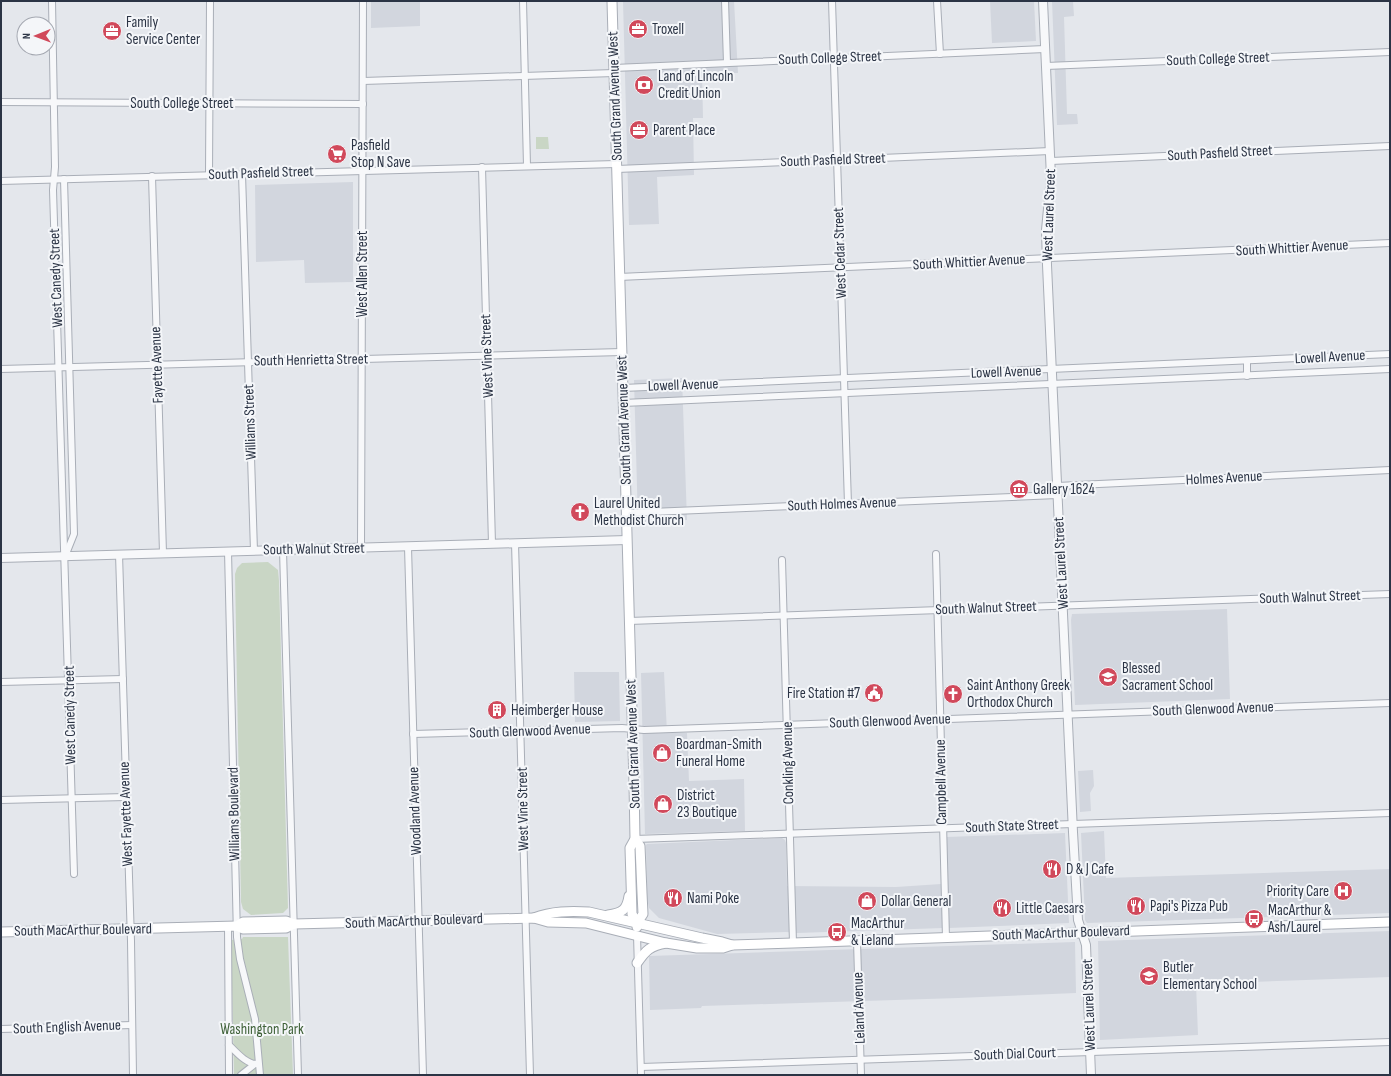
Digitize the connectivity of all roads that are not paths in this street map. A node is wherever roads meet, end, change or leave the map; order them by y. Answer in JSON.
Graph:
{"nodes":[{"id":1,"x":52,"y":1,"type":"edge"},
{"id":2,"x":210,"y":1,"type":"edge"},
{"id":3,"x":363,"y":1,"type":"edge"},
{"id":4,"x":523,"y":1,"type":"edge"},
{"id":5,"x":612,"y":1,"type":"edge"},
{"id":6,"x":725,"y":1,"type":"edge"},
{"id":7,"x":832,"y":1,"type":"edge"},
{"id":8,"x":937,"y":1,"type":"edge"},
{"id":9,"x":1043,"y":1,"type":"edge"},
{"id":10,"x":1046,"y":49,"type":"junction"},
{"id":11,"x":1390,"y":52,"type":"edge"},
{"id":12,"x":940,"y":54,"type":"junction"},
{"id":13,"x":834,"y":59,"type":"junction"},
{"id":14,"x":727,"y":63,"type":"junction"},
{"id":15,"x":1046,"y":66,"type":"junction"},
{"id":16,"x":614,"y":71,"type":"junction"},
{"id":17,"x":524,"y":76,"type":"junction"},
{"id":18,"x":363,"y":81,"type":"junction"},
{"id":19,"x":1,"y":102,"type":"edge"},
{"id":20,"x":54,"y":103,"type":"junction"},
{"id":21,"x":210,"y":103,"type":"junction"},
{"id":22,"x":363,"y":104,"type":"junction"},
{"id":23,"x":1390,"y":146,"type":"edge"},
{"id":24,"x":1050,"y":151,"type":"junction"},
{"id":25,"x":837,"y":160,"type":"junction"},
{"id":26,"x":1051,"y":161,"type":"junction"},
{"id":27,"x":527,"y":166,"type":"junction"},
{"id":28,"x":616,"y":166,"type":"junction"},
{"id":29,"x":482,"y":167,"type":"junction"},
{"id":30,"x":363,"y":170,"type":"junction"},
{"id":31,"x":242,"y":174,"type":"junction"},
{"id":32,"x":209,"y":175,"type":"junction"},
{"id":33,"x":152,"y":176,"type":"junction"},
{"id":34,"x":64,"y":179,"type":"junction"},
{"id":35,"x":53,"y":180,"type":"junction"},
{"id":36,"x":1,"y":181,"type":"edge"},
{"id":37,"x":1390,"y":243,"type":"edge"},
{"id":38,"x":1047,"y":259,"type":"junction"},
{"id":39,"x":841,"y":268,"type":"junction"},
{"id":40,"x":620,"y":277,"type":"junction"},
{"id":41,"x":622,"y":352,"type":"junction"},
{"id":42,"x":1390,"y":354,"type":"edge"},
{"id":43,"x":488,"y":355,"type":"junction"},
{"id":44,"x":362,"y":359,"type":"junction"},
{"id":45,"x":1246,"y":361,"type":"junction"},
{"id":46,"x":248,"y":362,"type":"junction"},
{"id":47,"x":157,"y":365,"type":"junction"},
{"id":48,"x":58,"y":368,"type":"junction"},
{"id":49,"x":70,"y":368,"type":"junction"},
{"id":50,"x":1,"y":369,"type":"edge"},
{"id":51,"x":1390,"y":369,"type":"edge"},
{"id":52,"x":1052,"y":370,"type":"junction"},
{"id":53,"x":1247,"y":376,"type":"junction"},
{"id":54,"x":844,"y":379,"type":"junction"},
{"id":55,"x":1052,"y":384,"type":"junction"},
{"id":56,"x":623,"y":388,"type":"junction"},
{"id":57,"x":844,"y":393,"type":"junction"},
{"id":58,"x":623,"y":403,"type":"junction"},
{"id":59,"x":1390,"y":470,"type":"edge"},
{"id":60,"x":1057,"y":486,"type":"junction"},
{"id":61,"x":1058,"y":495,"type":"junction"},
{"id":62,"x":848,"y":504,"type":"junction"},
{"id":63,"x":627,"y":513,"type":"junction"},
{"id":64,"x":627,"y":540,"type":"junction"},
{"id":65,"x":515,"y":543,"type":"junction"},
{"id":66,"x":492,"y":544,"type":"junction"},
{"id":67,"x":408,"y":547,"type":"junction"},
{"id":68,"x":361,"y":548,"type":"junction"},
{"id":69,"x":254,"y":550,"type":"junction"},
{"id":70,"x":283,"y":550,"type":"junction"},
{"id":71,"x":228,"y":551,"type":"junction"},
{"id":72,"x":163,"y":553,"type":"junction"},
{"id":73,"x":120,"y":554,"type":"junction"},
{"id":74,"x":936,"y":554,"type":"dead end"},
{"id":75,"x":65,"y":555,"type":"junction"},
{"id":76,"x":1,"y":558,"type":"edge"},
{"id":77,"x":782,"y":560,"type":"dead end"},
{"id":78,"x":1390,"y":594,"type":"edge"},
{"id":79,"x":1063,"y":605,"type":"junction"},
{"id":80,"x":937,"y":610,"type":"junction"},
{"id":81,"x":784,"y":615,"type":"junction"},
{"id":82,"x":630,"y":621,"type":"junction"},
{"id":83,"x":123,"y":679,"type":"junction"},
{"id":84,"x":69,"y":681,"type":"junction"},
{"id":85,"x":1,"y":682,"type":"edge"},
{"id":86,"x":1390,"y":704,"type":"edge"},
{"id":87,"x":1067,"y":714,"type":"junction"},
{"id":88,"x":940,"y":719,"type":"junction"},
{"id":89,"x":786,"y":724,"type":"junction"},
{"id":90,"x":632,"y":729,"type":"junction"},
{"id":91,"x":521,"y":731,"type":"junction"},
{"id":92,"x":413,"y":734,"type":"junction"},
{"id":93,"x":126,"y":797,"type":"junction"},
{"id":94,"x":72,"y":798,"type":"junction"},
{"id":95,"x":1,"y":800,"type":"edge"},
{"id":96,"x":1390,"y":813,"type":"edge"},
{"id":97,"x":1073,"y":824,"type":"junction"},
{"id":98,"x":942,"y":828,"type":"junction"},
{"id":99,"x":790,"y":833,"type":"junction"},
{"id":100,"x":635,"y":839,"type":"junction"},
{"id":101,"x":74,"y":874,"type":"dead end"},
{"id":102,"x":631,"y":885,"type":"junction"},
{"id":103,"x":606,"y":916,"type":"junction"},
{"id":104,"x":530,"y":918,"type":"junction"},
{"id":105,"x":418,"y":921,"type":"junction"},
{"id":106,"x":1390,"y":922,"type":"edge"},
{"id":107,"x":637,"y":923,"type":"junction"},
{"id":108,"x":294,"y":924,"type":"junction"},
{"id":109,"x":232,"y":926,"type":"junction"},
{"id":110,"x":130,"y":929,"type":"junction"},
{"id":111,"x":1,"y":932,"type":"edge"},
{"id":112,"x":1082,"y":933,"type":"junction"},
{"id":113,"x":637,"y":935,"type":"junction"},
{"id":114,"x":946,"y":938,"type":"junction"},
{"id":115,"x":857,"y":941,"type":"junction"},
{"id":116,"x":666,"y":943,"type":"junction"},
{"id":117,"x":793,"y":943,"type":"junction"},
{"id":118,"x":732,"y":945,"type":"junction"},
{"id":119,"x":638,"y":963,"type":"junction"},
{"id":120,"x":132,"y":1025,"type":"junction"},
{"id":121,"x":1,"y":1029,"type":"edge"},
{"id":122,"x":1390,"y":1042,"type":"edge"},
{"id":123,"x":229,"y":1045,"type":"junction"},
{"id":124,"x":1090,"y":1052,"type":"junction"},
{"id":125,"x":860,"y":1060,"type":"junction"},
{"id":126,"x":257,"y":1064,"type":"junction"},
{"id":127,"x":640,"y":1067,"type":"junction"},
{"id":128,"x":133,"y":1075,"type":"edge"},
{"id":129,"x":229,"y":1075,"type":"edge"},
{"id":130,"x":241,"y":1075,"type":"edge"},
{"id":131,"x":260,"y":1075,"type":"edge"},
{"id":132,"x":298,"y":1075,"type":"edge"},
{"id":133,"x":422,"y":1075,"type":"edge"},
{"id":134,"x":530,"y":1075,"type":"edge"},
{"id":135,"x":641,"y":1075,"type":"edge"},
{"id":136,"x":860,"y":1075,"type":"edge"},
{"id":137,"x":1091,"y":1075,"type":"edge"}],
"edges":[{"from":1,"to":20,"type":"street","name":"West Canedy Street"},
{"from":2,"to":21,"type":"street"},
{"from":3,"to":18,"type":"street","name":"West Allen Street"},
{"from":4,"to":17,"type":"street"},
{"from":5,"to":16,"type":"main road","name":"South Grand Avenue West"},
{"from":6,"to":14,"type":"street"},
{"from":7,"to":13,"type":"street","name":"West Cedar Street"},
{"from":8,"to":12,"type":"street"},
{"from":9,"to":10,"type":"street","name":"West Laurel Street"},
{"from":10,"to":12,"type":"street","name":"South College Street"},
{"from":10,"to":15,"type":"street","name":"West Laurel Street"},
{"from":11,"to":15,"type":"street","name":"South College Street"},
{"from":12,"to":13,"type":"street","name":"South College Street"},
{"from":13,"to":14,"type":"street","name":"South College Street"},
{"from":13,"to":25,"type":"street","name":"West Cedar Street"},
{"from":14,"to":16,"type":"street","name":"South College Street"},
{"from":15,"to":24,"type":"street","name":"West Laurel Street"},
{"from":16,"to":17,"type":"street","name":"South College Street"},
{"from":16,"to":28,"type":"main road","name":"South Grand Avenue West"},
{"from":17,"to":18,"type":"street","name":"South College Street"},
{"from":17,"to":27,"type":"street"},
{"from":18,"to":22,"type":"street","name":"West Allen Street"},
{"from":19,"to":20,"type":"street","name":"South College Street"},
{"from":20,"to":21,"type":"street","name":"South College Street"},
{"from":20,"to":35,"type":"street","name":"West Canedy Street"},
{"from":21,"to":22,"type":"street","name":"South College Street"},
{"from":21,"to":32,"type":"street"},
{"from":22,"to":30,"type":"street","name":"West Allen Street"},
{"from":23,"to":26,"type":"street","name":"South Pasfield Street"},
{"from":24,"to":25,"type":"street","name":"South Pasfield Street"},
{"from":24,"to":26,"type":"street","name":"West Laurel Street"},
{"from":25,"to":28,"type":"street","name":"South Pasfield Street"},
{"from":25,"to":39,"type":"street","name":"West Cedar Street"},
{"from":26,"to":38,"type":"street","name":"West Laurel Street"},
{"from":27,"to":28,"type":"street","name":"South Pasfield Street"},
{"from":27,"to":29,"type":"street","name":"South Pasfield Street"},
{"from":28,"to":40,"type":"main road","name":"South Grand Avenue West"},
{"from":29,"to":30,"type":"street","name":"South Pasfield Street"},
{"from":29,"to":43,"type":"street","name":"West Vine Street"},
{"from":30,"to":31,"type":"street","name":"South Pasfield Street"},
{"from":30,"to":44,"type":"street","name":"West Allen Street"},
{"from":31,"to":32,"type":"street","name":"South Pasfield Street"},
{"from":31,"to":46,"type":"street","name":"Williams Street"},
{"from":32,"to":33,"type":"street","name":"South Pasfield Street"},
{"from":33,"to":34,"type":"street","name":"South Pasfield Street"},
{"from":33,"to":47,"type":"street","name":"Fayette Avenue"},
{"from":34,"to":35,"type":"street","name":"South Pasfield Street"},
{"from":34,"to":49,"type":"street","name":"West Canedy Street"},
{"from":35,"to":36,"type":"street","name":"South Pasfield Street"},
{"from":35,"to":48,"type":"street","name":"West Canedy Street"},
{"from":37,"to":38,"type":"street","name":"South Whittier Avenue"},
{"from":38,"to":39,"type":"street","name":"South Whittier Avenue"},
{"from":38,"to":52,"type":"street","name":"West Laurel Street"},
{"from":39,"to":40,"type":"street","name":"South Whittier Avenue"},
{"from":39,"to":54,"type":"street","name":"West Cedar Street"},
{"from":40,"to":41,"type":"main road","name":"South Grand Avenue West"},
{"from":41,"to":43,"type":"street","name":"South Henrietta Street"},
{"from":41,"to":56,"type":"main road","name":"South Grand Avenue West"},
{"from":42,"to":45,"type":"street","name":"Lowell Avenue"},
{"from":43,"to":44,"type":"street","name":"South Henrietta Street"},
{"from":43,"to":66,"type":"street","name":"West Vine Street"},
{"from":44,"to":46,"type":"street","name":"South Henrietta Street"},
{"from":44,"to":68,"type":"street","name":"West Allen Street"},
{"from":45,"to":52,"type":"street","name":"Lowell Avenue"},
{"from":45,"to":53,"type":"street"},
{"from":46,"to":47,"type":"street","name":"South Henrietta Street"},
{"from":46,"to":69,"type":"street","name":"Williams Street"},
{"from":47,"to":49,"type":"street","name":"South Henrietta Street"},
{"from":47,"to":72,"type":"street","name":"Fayette Avenue"},
{"from":48,"to":49,"type":"street","name":"South Henrietta Street"},
{"from":48,"to":50,"type":"street","name":"South Henrietta Street"},
{"from":48,"to":75,"type":"street","name":"West Canedy Street"},
{"from":49,"to":75,"type":"street","name":"West Canedy Street"},
{"from":51,"to":53,"type":"street","name":"Lowell Avenue"},
{"from":52,"to":54,"type":"street","name":"Lowell Avenue"},
{"from":52,"to":55,"type":"street","name":"West Laurel Street"},
{"from":53,"to":55,"type":"street","name":"Lowell Avenue"},
{"from":54,"to":56,"type":"street","name":"Lowell Avenue"},
{"from":54,"to":57,"type":"street","name":"West Cedar Street"},
{"from":55,"to":57,"type":"street","name":"Lowell Avenue"},
{"from":55,"to":60,"type":"street","name":"West Laurel Street"},
{"from":56,"to":58,"type":"main road","name":"South Grand Avenue West"},
{"from":57,"to":58,"type":"street","name":"Lowell Avenue"},
{"from":57,"to":62,"type":"street","name":"West Cedar Street"},
{"from":58,"to":63,"type":"main road","name":"South Grand Avenue West"},
{"from":59,"to":60,"type":"street","name":"Holmes Avenue"},
{"from":60,"to":61,"type":"street","name":"West Laurel Street"},
{"from":61,"to":62,"type":"street","name":"South Holmes Avenue"},
{"from":61,"to":79,"type":"street","name":"West Laurel Street"},
{"from":62,"to":63,"type":"street","name":"South Holmes Avenue"},
{"from":63,"to":64,"type":"main road","name":"South Grand Avenue West"},
{"from":64,"to":65,"type":"street","name":"South Walnut Street"},
{"from":64,"to":82,"type":"main road","name":"South Grand Avenue West"},
{"from":65,"to":66,"type":"street","name":"South Walnut Street"},
{"from":65,"to":91,"type":"street","name":"West Vine Street"},
{"from":66,"to":67,"type":"street","name":"South Walnut Street"},
{"from":67,"to":68,"type":"street","name":"South Walnut Street"},
{"from":67,"to":92,"type":"street","name":"Woodland Avenue"},
{"from":68,"to":70,"type":"street","name":"South Walnut Street"},
{"from":69,"to":70,"type":"street","name":"South Walnut Street"},
{"from":69,"to":71,"type":"street","name":"South Walnut Street"},
{"from":70,"to":108,"type":"street"},
{"from":71,"to":72,"type":"street","name":"South Walnut Street"},
{"from":71,"to":109,"type":"street","name":"Williams Boulevard"},
{"from":72,"to":73,"type":"street","name":"South Walnut Street"},
{"from":73,"to":75,"type":"street","name":"South Walnut Street"},
{"from":73,"to":83,"type":"street","name":"West Fayette Avenue"},
{"from":74,"to":80,"type":"street","name":"Campbell Avenue"},
{"from":75,"to":76,"type":"street","name":"South Walnut Street"},
{"from":75,"to":84,"type":"street","name":"West Canedy Street"},
{"from":77,"to":81,"type":"street","name":"Conkling Avenue"},
{"from":78,"to":79,"type":"street","name":"South Walnut Street"},
{"from":79,"to":80,"type":"street","name":"South Walnut Street"},
{"from":79,"to":87,"type":"street","name":"West Laurel Street"},
{"from":80,"to":81,"type":"street","name":"South Walnut Street"},
{"from":80,"to":88,"type":"street","name":"Campbell Avenue"},
{"from":81,"to":82,"type":"street","name":"South Walnut Street"},
{"from":81,"to":89,"type":"street","name":"Conkling Avenue"},
{"from":82,"to":90,"type":"main road","name":"South Grand Avenue West"},
{"from":83,"to":84,"type":"street"},
{"from":83,"to":93,"type":"street","name":"West Fayette Avenue"},
{"from":84,"to":85,"type":"street"},
{"from":84,"to":94,"type":"street","name":"West Canedy Street"},
{"from":86,"to":87,"type":"street","name":"South Glenwood Avenue"},
{"from":87,"to":88,"type":"street","name":"South Glenwood Avenue"},
{"from":87,"to":97,"type":"street","name":"West Laurel Street"},
{"from":88,"to":89,"type":"street","name":"South Glenwood Avenue"},
{"from":88,"to":98,"type":"street","name":"Campbell Avenue"},
{"from":89,"to":90,"type":"street","name":"South Glenwood Avenue"},
{"from":89,"to":99,"type":"street","name":"Conkling Avenue"},
{"from":90,"to":91,"type":"street","name":"South Glenwood Avenue"},
{"from":90,"to":100,"type":"main road","name":"South Grand Avenue West"},
{"from":91,"to":92,"type":"street","name":"South Glenwood Avenue"},
{"from":91,"to":104,"type":"street","name":"West Vine Street"},
{"from":92,"to":105,"type":"street","name":"Woodland Avenue"},
{"from":93,"to":94,"type":"street"},
{"from":93,"to":110,"type":"street","name":"West Fayette Avenue"},
{"from":94,"to":95,"type":"street"},
{"from":94,"to":101,"type":"street","name":"West Canedy Street"},
{"from":96,"to":97,"type":"street","name":"South State Street"},
{"from":97,"to":98,"type":"street","name":"South State Street"},
{"from":97,"to":112,"type":"street","name":"West Laurel Street"},
{"from":98,"to":99,"type":"street","name":"South State Street"},
{"from":98,"to":114,"type":"street","name":"Campbell Avenue"},
{"from":99,"to":100,"type":"street","name":"South State Street"},
{"from":99,"to":117,"type":"street","name":"Conkling Avenue"},
{"from":100,"to":102,"type":"main road","name":"South Grand Avenue West"},
{"from":100,"to":107,"type":"main road","name":"South Grand Avenue West"},
{"from":102,"to":103,"type":"main road"},
{"from":102,"to":107,"type":"main road","name":"South Grand Avenue West"},
{"from":103,"to":104,"type":"main road","name":"South MacArthur Boulevard"},
{"from":103,"to":107,"type":"main road","name":"South MacArthur Boulevard"},
{"from":104,"to":105,"type":"main road","name":"South MacArthur Boulevard"},
{"from":104,"to":113,"type":"main road","name":"South MacArthur Boulevard"},
{"from":104,"to":134,"type":"street","name":"West Vine Street"},
{"from":105,"to":108,"type":"main road","name":"South MacArthur Boulevard"},
{"from":105,"to":133,"type":"street","name":"Woodland Avenue"},
{"from":106,"to":112,"type":"main road","name":"South MacArthur Boulevard"},
{"from":107,"to":113,"type":"main road","name":"South Grand Avenue West"},
{"from":107,"to":118,"type":"main road","name":"South MacArthur Boulevard"},
{"from":108,"to":109,"type":"main road","name":"South MacArthur Boulevard"},
{"from":108,"to":132,"type":"street"},
{"from":109,"to":110,"type":"main road","name":"South MacArthur Boulevard"},
{"from":109,"to":123,"type":"street","name":"Williams Boulevard"},
{"from":109,"to":126,"type":"street","name":"Williams Boulevard"},
{"from":110,"to":111,"type":"main road","name":"South MacArthur Boulevard"},
{"from":110,"to":120,"type":"street","name":"West Fayette Avenue"},
{"from":112,"to":114,"type":"main road","name":"South MacArthur Boulevard"},
{"from":112,"to":124,"type":"street","name":"West Laurel Street"},
{"from":113,"to":116,"type":"main road","name":"South MacArthur Boulevard"},
{"from":113,"to":119,"type":"street","name":"South Grand Avenue West"},
{"from":114,"to":115,"type":"main road","name":"South MacArthur Boulevard"},
{"from":115,"to":117,"type":"main road","name":"South MacArthur Boulevard"},
{"from":115,"to":125,"type":"street","name":"Leland Avenue"},
{"from":116,"to":118,"type":"main road","name":"South MacArthur Boulevard"},
{"from":116,"to":119,"type":"main road"},
{"from":117,"to":118,"type":"main road","name":"South MacArthur Boulevard"},
{"from":119,"to":127,"type":"street","name":"South Grand Avenue West"},
{"from":120,"to":121,"type":"street","name":"South English Avenue"},
{"from":120,"to":128,"type":"street","name":"West Fayette Avenue"},
{"from":122,"to":124,"type":"street","name":"South Dial Court"},
{"from":123,"to":126,"type":"street"},
{"from":123,"to":129,"type":"street","name":"Williams Boulevard"},
{"from":124,"to":125,"type":"street","name":"South Dial Court"},
{"from":124,"to":137,"type":"street","name":"West Laurel Street"},
{"from":125,"to":127,"type":"street","name":"South Dial Court"},
{"from":125,"to":136,"type":"street","name":"Leland Avenue"},
{"from":126,"to":130,"type":"street"},
{"from":126,"to":131,"type":"street","name":"Williams Boulevard"},
{"from":127,"to":135,"type":"street","name":"South Grand Avenue West"}]}
